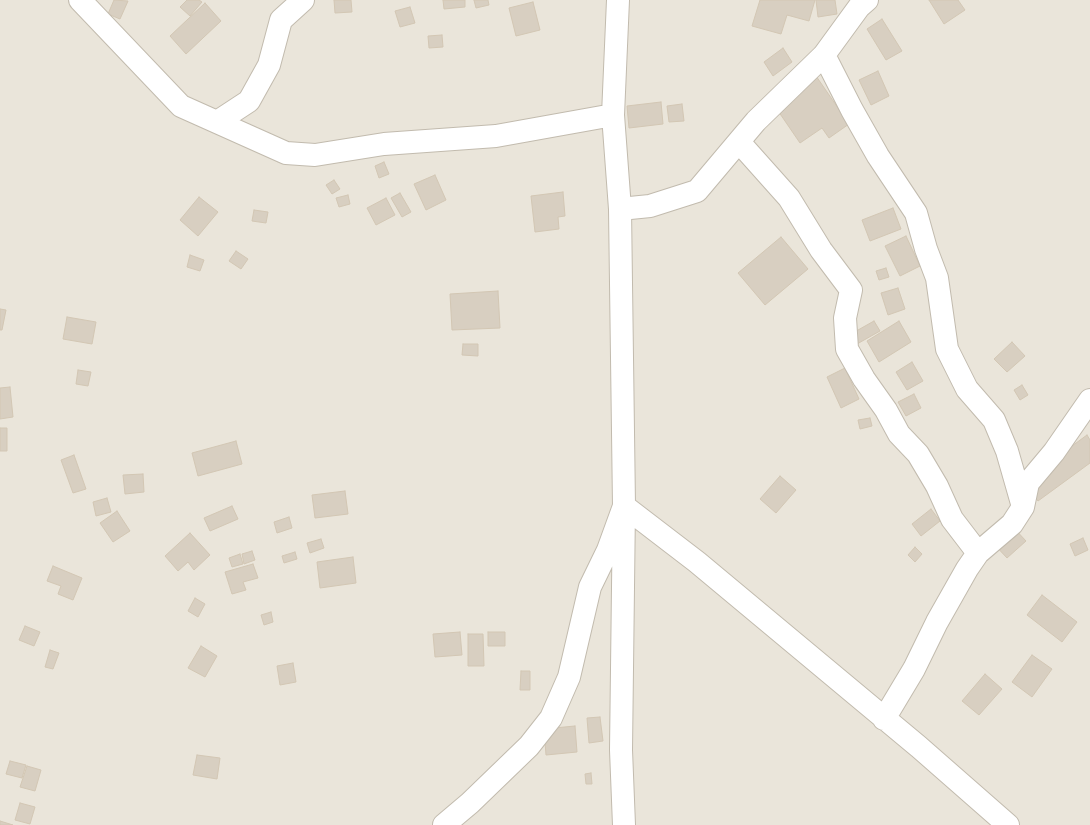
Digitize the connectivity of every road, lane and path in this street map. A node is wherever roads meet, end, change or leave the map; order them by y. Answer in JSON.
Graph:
{"nodes":[{"id":1,"x":80,"y":0,"type":"edge"},
{"id":2,"x":303,"y":0,"type":"edge"},
{"id":3,"x":618,"y":0,"type":"edge"},
{"id":4,"x":857,"y":2,"type":"edge"},
{"id":5,"x":824,"y":55,"type":"junction"},
{"id":6,"x":613,"y":115,"type":"junction"},
{"id":7,"x":217,"y":122,"type":"junction"},
{"id":8,"x":739,"y":142,"type":"junction"},
{"id":9,"x":620,"y":209,"type":"junction"},
{"id":10,"x":1090,"y":400,"type":"edge"},
{"id":11,"x":624,"y":506,"type":"junction"},
{"id":12,"x":1023,"y":507,"type":"junction"},
{"id":13,"x":978,"y":553,"type":"junction"},
{"id":14,"x":884,"y":719,"type":"junction"},
{"id":15,"x":444,"y":825,"type":"edge"},
{"id":16,"x":624,"y":825,"type":"edge"},
{"id":17,"x":1008,"y":825,"type":"edge"}],
"edges":[{"from":1,"to":7,"type":"street"},
{"from":2,"to":7,"type":"street"},
{"from":3,"to":6,"type":"street"},
{"from":4,"to":5,"type":"street"},
{"from":5,"to":8,"type":"street"},
{"from":5,"to":12,"type":"street"},
{"from":6,"to":7,"type":"street"},
{"from":6,"to":9,"type":"street"},
{"from":8,"to":9,"type":"street"},
{"from":8,"to":13,"type":"street"},
{"from":9,"to":11,"type":"street"},
{"from":10,"to":12,"type":"street"},
{"from":11,"to":14,"type":"street"},
{"from":11,"to":15,"type":"street"},
{"from":11,"to":16,"type":"street"},
{"from":12,"to":13,"type":"street"},
{"from":13,"to":14,"type":"street"},
{"from":14,"to":17,"type":"street"}]}
